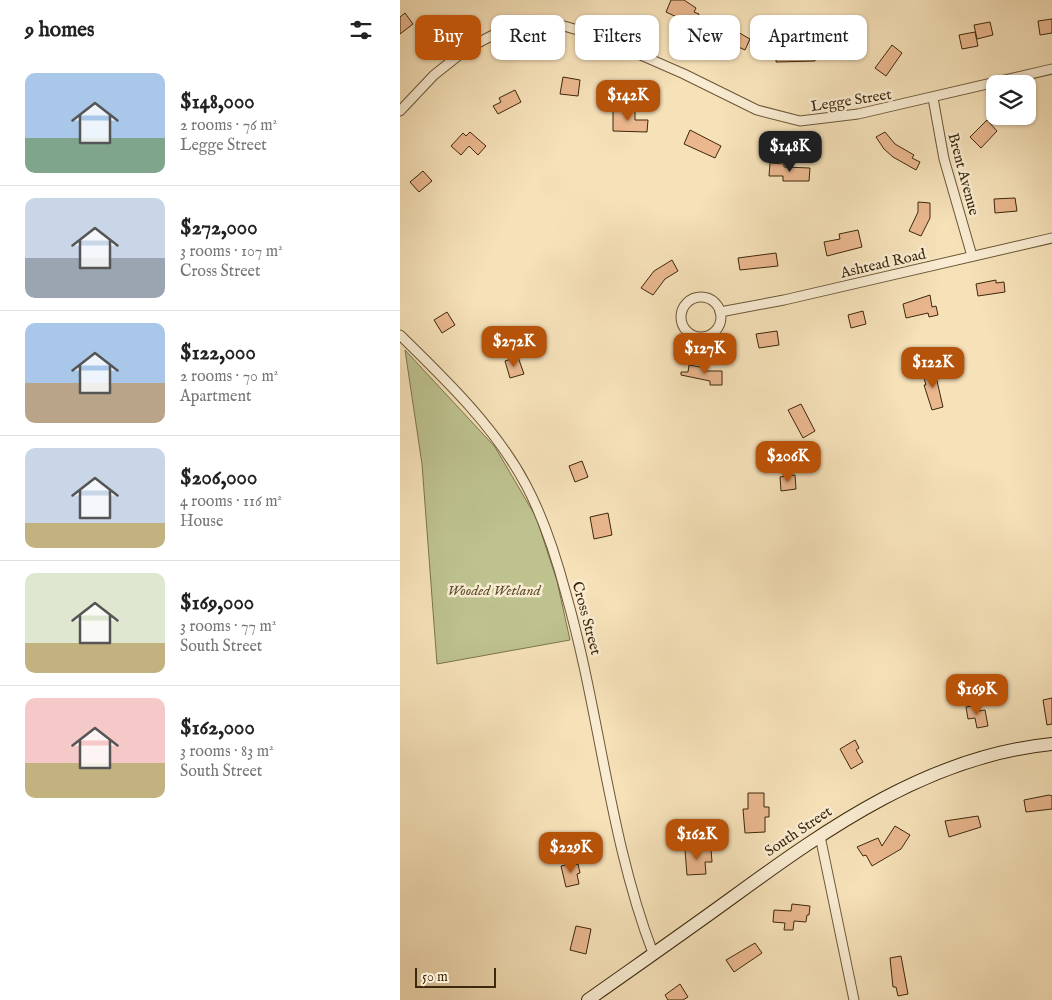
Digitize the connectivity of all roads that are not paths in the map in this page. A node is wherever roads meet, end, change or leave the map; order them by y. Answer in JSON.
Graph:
{"nodes":[{"id":1,"x":1052,"y":70,"type":"edge"},
{"id":2,"x":932,"y":98,"type":"junction"},
{"id":3,"x":400,"y":111,"type":"edge"},
{"id":4,"x":1052,"y":238,"type":"edge"},
{"id":5,"x":972,"y":256,"type":"junction"},
{"id":6,"x":720,"y":312,"type":"junction"},
{"id":7,"x":400,"y":335,"type":"edge"},
{"id":8,"x":1052,"y":744,"type":"edge"},
{"id":9,"x":820,"y":836,"type":"junction"},
{"id":10,"x":653,"y":953,"type":"junction"},
{"id":11,"x":588,"y":1000,"type":"edge"},
{"id":12,"x":854,"y":1000,"type":"edge"}],
"edges":[{"from":1,"to":2,"type":"street","name":"Legge Street"},
{"from":2,"to":3,"type":"street","name":"Legge Street"},
{"from":2,"to":5,"type":"street","name":"Brent Avenue"},
{"from":4,"to":5,"type":"street","name":"Ashtead Road"},
{"from":5,"to":6,"type":"street","name":"Ashtead Road"},
{"from":6,"to":6,"type":"street"},
{"from":7,"to":10,"type":"street","name":"Cross Street"},
{"from":8,"to":9,"type":"street","name":"South Street"},
{"from":9,"to":10,"type":"street","name":"South Street"},
{"from":9,"to":12,"type":"street"},
{"from":10,"to":11,"type":"street","name":"South Street"}]}
